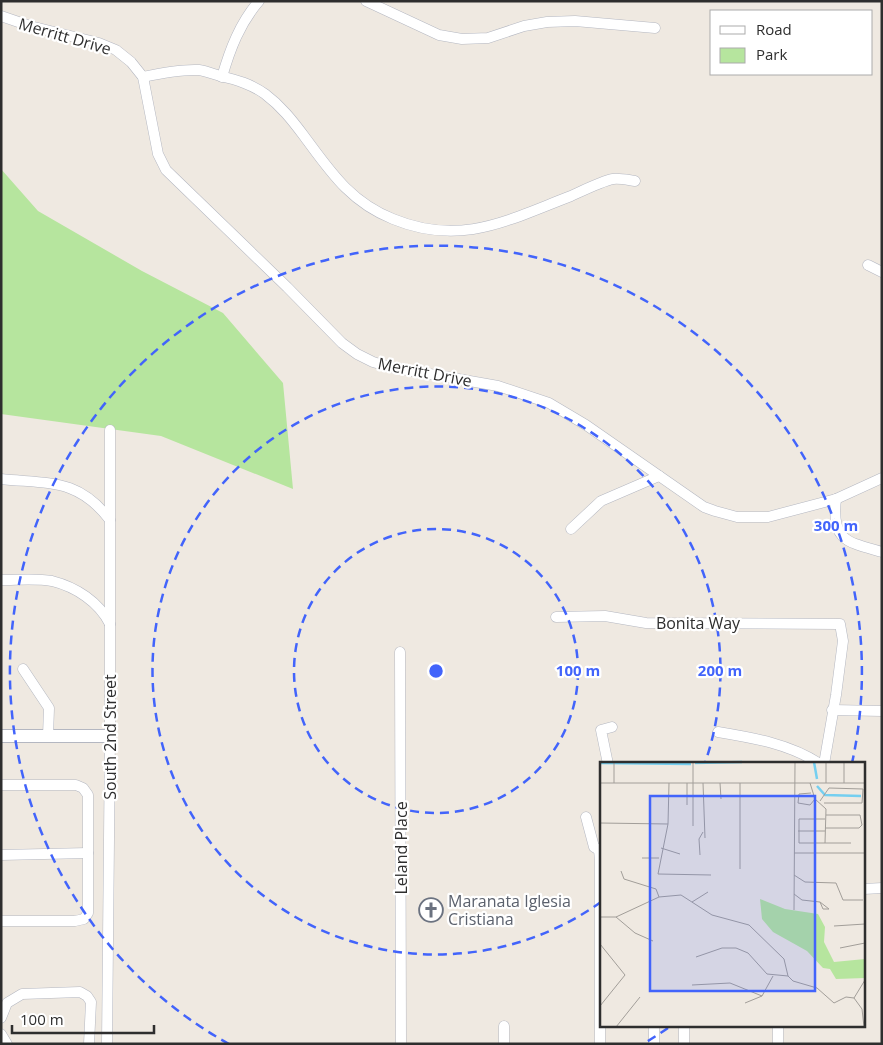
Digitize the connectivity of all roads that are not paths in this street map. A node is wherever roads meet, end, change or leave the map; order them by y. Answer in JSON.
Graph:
{"nodes":[{"id":1,"x":259,"y":1,"type":"edge"},
{"id":2,"x":366,"y":1,"type":"edge"},
{"id":3,"x":1,"y":16,"type":"edge"},
{"id":4,"x":655,"y":28,"type":"dead end"},
{"id":5,"x":142,"y":77,"type":"junction"},
{"id":6,"x":222,"y":77,"type":"junction"},
{"id":7,"x":635,"y":181,"type":"dead end"},
{"id":8,"x":868,"y":265,"type":"dead end"},
{"id":9,"x":882,"y":272,"type":"edge"},
{"id":10,"x":110,"y":430,"type":"dead end"},
{"id":11,"x":658,"y":476,"type":"junction"},
{"id":12,"x":882,"y":478,"type":"edge"},
{"id":13,"x":1,"y":479,"type":"edge"},
{"id":14,"x":836,"y":499,"type":"junction"},
{"id":15,"x":110,"y":520,"type":"junction"},
{"id":16,"x":571,"y":529,"type":"dead end"},
{"id":17,"x":882,"y":552,"type":"edge"},
{"id":18,"x":1,"y":580,"type":"edge"},
{"id":19,"x":556,"y":617,"type":"dead end"},
{"id":20,"x":111,"y":625,"type":"junction"},
{"id":21,"x":400,"y":652,"type":"dead end"},
{"id":22,"x":23,"y":669,"type":"dead end"},
{"id":23,"x":832,"y":710,"type":"junction"},
{"id":24,"x":882,"y":712,"type":"edge"},
{"id":25,"x":612,"y":728,"type":"dead end"},
{"id":26,"x":718,"y":732,"type":"dead end"},
{"id":27,"x":1,"y":736,"type":"edge"},
{"id":28,"x":48,"y":736,"type":"junction"},
{"id":29,"x":110,"y":736,"type":"junction"},
{"id":30,"x":608,"y":762,"type":"edge"},
{"id":31,"x":819,"y":762,"type":"edge"},
{"id":32,"x":822,"y":762,"type":"edge"},
{"id":33,"x":1,"y":785,"type":"edge"},
{"id":34,"x":586,"y":817,"type":"dead end"},
{"id":35,"x":600,"y":852,"type":"edge"},
{"id":36,"x":88,"y":853,"type":"junction"},
{"id":37,"x":1,"y":855,"type":"edge"},
{"id":38,"x":882,"y":888,"type":"edge"},
{"id":39,"x":866,"y":889,"type":"edge"},
{"id":40,"x":1,"y":922,"type":"edge"},
{"id":41,"x":1,"y":1018,"type":"edge"},
{"id":42,"x":504,"y":1026,"type":"dead end"},
{"id":43,"x":654,"y":1028,"type":"edge"},
{"id":44,"x":684,"y":1028,"type":"edge"},
{"id":45,"x":778,"y":1028,"type":"edge"},
{"id":46,"x":1,"y":1034,"type":"edge"},
{"id":47,"x":7,"y":1044,"type":"edge"},
{"id":48,"x":89,"y":1044,"type":"edge"},
{"id":49,"x":107,"y":1044,"type":"edge"},
{"id":50,"x":401,"y":1044,"type":"edge"},
{"id":51,"x":504,"y":1044,"type":"edge"},
{"id":52,"x":600,"y":1044,"type":"edge"},
{"id":53,"x":654,"y":1044,"type":"edge"},
{"id":54,"x":684,"y":1044,"type":"edge"},
{"id":55,"x":778,"y":1044,"type":"edge"}],
"edges":[{"from":1,"to":6,"type":"street"},
{"from":2,"to":4,"type":"street"},
{"from":3,"to":5,"type":"street","name":"Merritt Drive"},
{"from":5,"to":6,"type":"street"},
{"from":5,"to":11,"type":"street","name":"Merritt Drive"},
{"from":6,"to":7,"type":"street"},
{"from":8,"to":9,"type":"street"},
{"from":10,"to":15,"type":"street","name":"South 2nd Street"},
{"from":11,"to":14,"type":"street","name":"Merritt Drive"},
{"from":11,"to":16,"type":"street"},
{"from":12,"to":14,"type":"street","name":"Merritt Drive"},
{"from":13,"to":15,"type":"street"},
{"from":14,"to":17,"type":"street"},
{"from":15,"to":20,"type":"street","name":"South 2nd Street"},
{"from":18,"to":20,"type":"street"},
{"from":19,"to":23,"type":"street","name":"Bonita Way"},
{"from":20,"to":29,"type":"street","name":"South 2nd Street"},
{"from":21,"to":50,"type":"street","name":"Leland Place"},
{"from":22,"to":28,"type":"street"},
{"from":23,"to":24,"type":"street"},
{"from":23,"to":32,"type":"street"},
{"from":25,"to":30,"type":"street"},
{"from":26,"to":31,"type":"street"},
{"from":27,"to":28,"type":"street"},
{"from":28,"to":29,"type":"street"},
{"from":29,"to":49,"type":"street","name":"South 2nd Street"},
{"from":33,"to":36,"type":"street"},
{"from":34,"to":35,"type":"street"},
{"from":35,"to":52,"type":"street"},
{"from":36,"to":37,"type":"street"},
{"from":36,"to":40,"type":"street"},
{"from":38,"to":39,"type":"street"},
{"from":41,"to":48,"type":"street"},
{"from":42,"to":51,"type":"street"},
{"from":43,"to":53,"type":"street"},
{"from":44,"to":54,"type":"street"},
{"from":45,"to":55,"type":"street"},
{"from":46,"to":47,"type":"street"}]}
